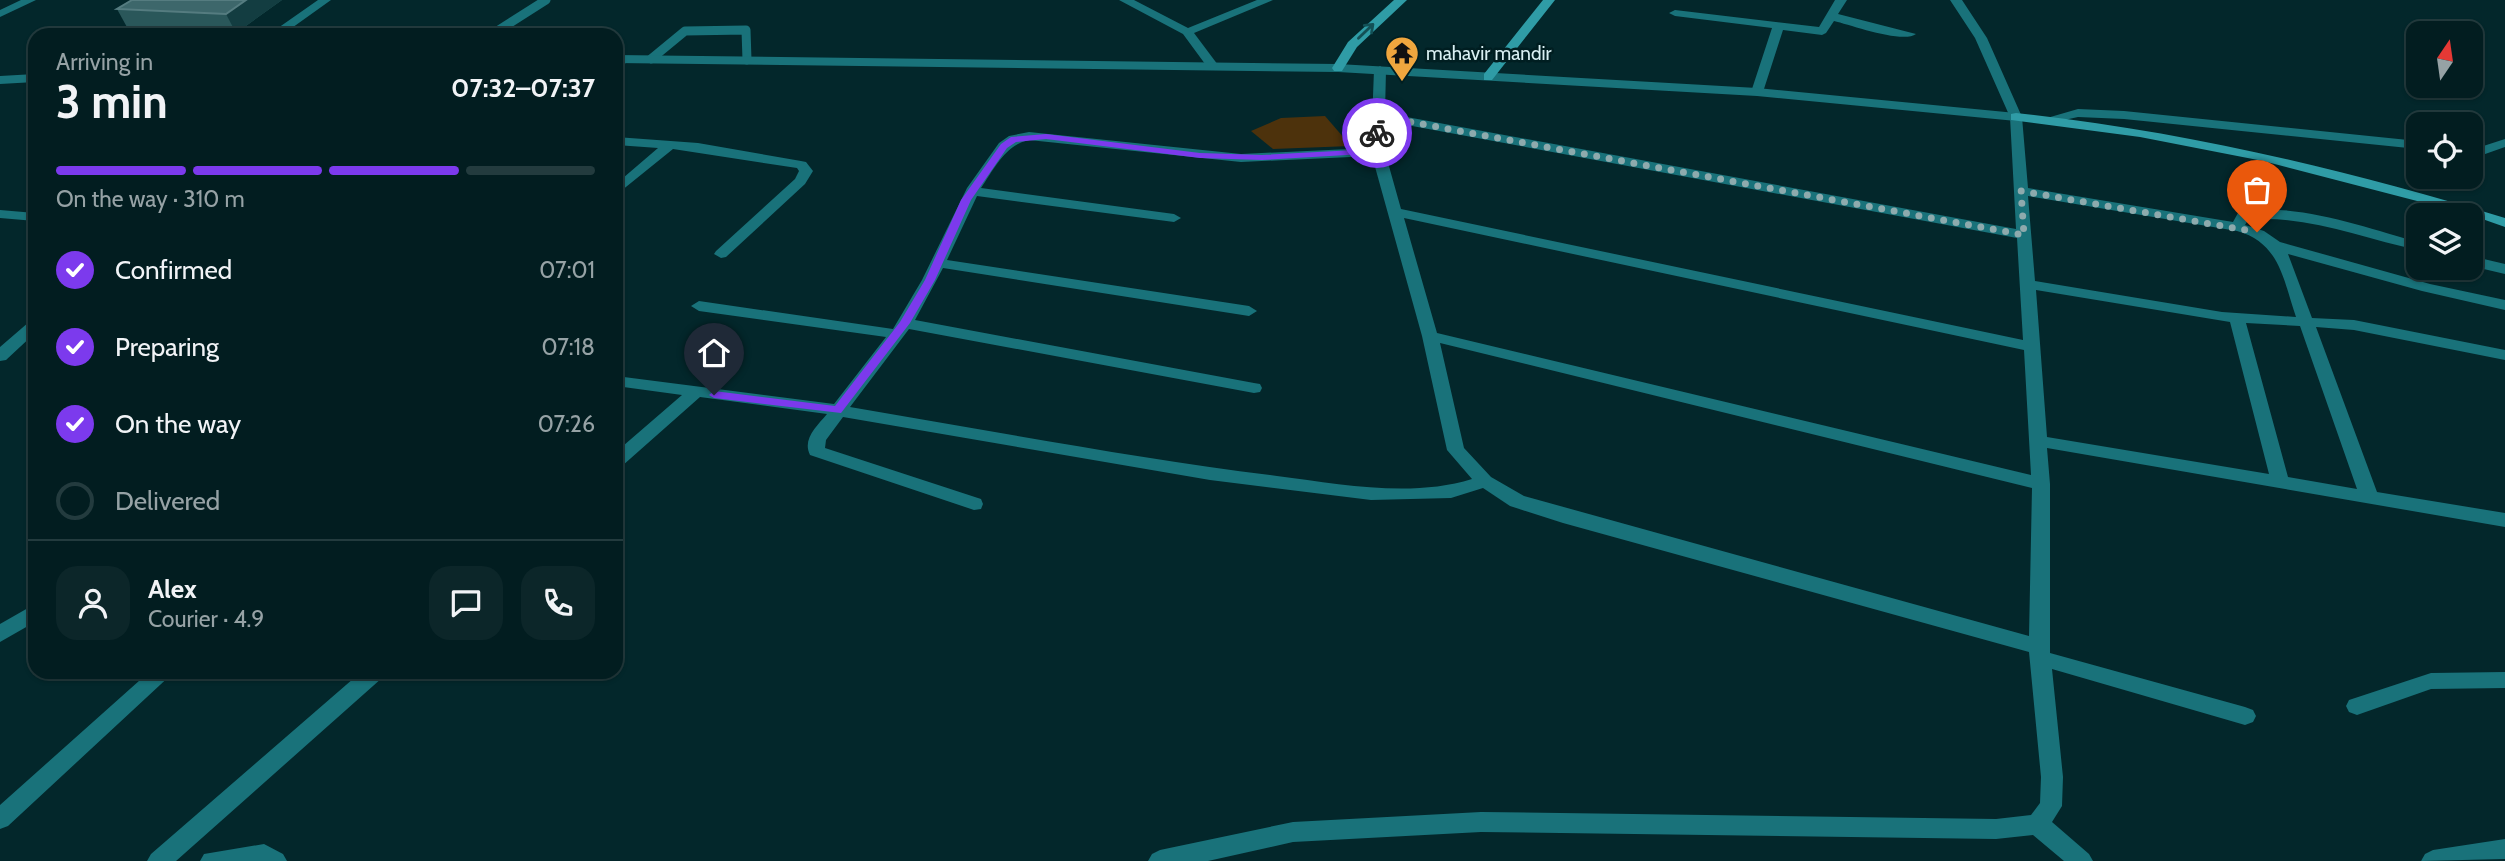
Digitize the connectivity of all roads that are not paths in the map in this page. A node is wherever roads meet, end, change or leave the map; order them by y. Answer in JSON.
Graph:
{"nodes":[{"id":1,"x":30,"y":0,"type":"edge"},
{"id":2,"x":325,"y":0,"type":"edge"},
{"id":3,"x":546,"y":0,"type":"edge"},
{"id":4,"x":1125,"y":0,"type":"edge"},
{"id":5,"x":1267,"y":0,"type":"edge"},
{"id":6,"x":1401,"y":0,"type":"edge"},
{"id":7,"x":1549,"y":0,"type":"edge"},
{"id":8,"x":1841,"y":0,"type":"edge"},
{"id":9,"x":1956,"y":0,"type":"edge"},
{"id":10,"x":1675,"y":13,"type":"dead end"},
{"id":11,"x":0,"y":14,"type":"edge"},
{"id":12,"x":1831,"y":16,"type":"junction"},
{"id":13,"x":1777,"y":27,"type":"junction"},
{"id":14,"x":284,"y":28,"type":"edge"},
{"id":15,"x":502,"y":28,"type":"edge"},
{"id":16,"x":1187,"y":32,"type":"junction"},
{"id":17,"x":1910,"y":34,"type":"dead end"},
{"id":18,"x":651,"y":59,"type":"junction"},
{"id":19,"x":747,"y":60,"type":"junction"},
{"id":20,"x":623,"y":62,"type":"edge"},
{"id":21,"x":1212,"y":65,"type":"junction"},
{"id":22,"x":1338,"y":68,"type":"junction"},
{"id":23,"x":1380,"y":70,"type":"junction"},
{"id":24,"x":1488,"y":77,"type":"junction"},
{"id":25,"x":28,"y":78,"type":"edge"},
{"id":26,"x":0,"y":80,"type":"edge"},
{"id":27,"x":1757,"y":92,"type":"junction"},
{"id":28,"x":1378,"y":116,"type":"junction"},
{"id":29,"x":2016,"y":117,"type":"junction"},
{"id":30,"x":2046,"y":120,"type":"junction"},
{"id":31,"x":623,"y":141,"type":"edge"},
{"id":32,"x":2505,"y":143,"type":"edge"},
{"id":33,"x":671,"y":144,"type":"junction"},
{"id":34,"x":2406,"y":144,"type":"edge"},
{"id":35,"x":2483,"y":151,"type":"edge"},
{"id":36,"x":1378,"y":152,"type":"junction"},
{"id":37,"x":623,"y":185,"type":"edge"},
{"id":38,"x":972,"y":191,"type":"junction"},
{"id":39,"x":2021,"y":191,"type":"junction"},
{"id":40,"x":1395,"y":212,"type":"junction"},
{"id":41,"x":0,"y":214,"type":"edge"},
{"id":42,"x":28,"y":216,"type":"edge"},
{"id":43,"x":1174,"y":218,"type":"dead end"},
{"id":44,"x":2505,"y":223,"type":"edge"},
{"id":45,"x":2237,"y":227,"type":"junction"},
{"id":46,"x":2024,"y":235,"type":"junction"},
{"id":47,"x":2406,"y":243,"type":"edge"},
{"id":48,"x":2277,"y":246,"type":"junction"},
{"id":49,"x":721,"y":254,"type":"dead end"},
{"id":50,"x":938,"y":262,"type":"junction"},
{"id":51,"x":2483,"y":264,"type":"edge"},
{"id":52,"x":2505,"y":269,"type":"edge"},
{"id":53,"x":2027,"y":284,"type":"junction"},
{"id":54,"x":2505,"y":305,"type":"edge"},
{"id":55,"x":699,"y":306,"type":"dead end"},
{"id":56,"x":1249,"y":311,"type":"dead end"},
{"id":57,"x":2237,"y":319,"type":"junction"},
{"id":58,"x":2305,"y":321,"type":"junction"},
{"id":59,"x":901,"y":328,"type":"junction"},
{"id":60,"x":28,"y":331,"type":"edge"},
{"id":61,"x":1430,"y":336,"type":"junction"},
{"id":62,"x":2031,"y":346,"type":"junction"},
{"id":63,"x":2505,"y":355,"type":"edge"},
{"id":64,"x":0,"y":356,"type":"edge"},
{"id":65,"x":623,"y":382,"type":"edge"},
{"id":66,"x":1254,"y":388,"type":"dead end"},
{"id":67,"x":696,"y":392,"type":"junction"},
{"id":68,"x":837,"y":410,"type":"junction"},
{"id":69,"x":2038,"y":441,"type":"junction"},
{"id":70,"x":623,"y":456,"type":"edge"},
{"id":71,"x":1485,"y":481,"type":"junction"},
{"id":72,"x":2280,"y":483,"type":"junction"},
{"id":73,"x":2041,"y":484,"type":"junction"},
{"id":74,"x":2370,"y":499,"type":"junction"},
{"id":75,"x":974,"y":504,"type":"dead end"},
{"id":76,"x":2505,"y":520,"type":"edge"},
{"id":77,"x":28,"y":616,"type":"edge"},
{"id":78,"x":0,"y":634,"type":"edge"},
{"id":79,"x":2039,"y":652,"type":"junction"},
{"id":80,"x":155,"y":679,"type":"edge"},
{"id":81,"x":367,"y":679,"type":"edge"},
{"id":82,"x":2505,"y":680,"type":"edge"},
{"id":83,"x":2357,"y":706,"type":"dead end"},
{"id":84,"x":2245,"y":716,"type":"dead end"},
{"id":85,"x":0,"y":819,"type":"edge"},
{"id":86,"x":2037,"y":824,"type":"junction"},
{"id":87,"x":2505,"y":849,"type":"edge"},
{"id":88,"x":159,"y":861,"type":"edge"},
{"id":89,"x":212,"y":861,"type":"edge"},
{"id":90,"x":275,"y":861,"type":"edge"},
{"id":91,"x":1160,"y":861,"type":"edge"},
{"id":92,"x":2081,"y":861,"type":"edge"},
{"id":93,"x":2433,"y":861,"type":"edge"}],
"edges":[{"from":1,"to":11,"type":"street"},
{"from":2,"to":14,"type":"street"},
{"from":3,"to":15,"type":"lane"},
{"from":4,"to":16,"type":"street"},
{"from":5,"to":16,"type":"street"},
{"from":22,"to":6,"type":"main road","one_way":true},
{"from":7,"to":24,"type":"main road"},
{"from":8,"to":12,"type":"street"},
{"from":9,"to":29,"type":"street"},
{"from":10,"to":13,"type":"street"},
{"from":12,"to":13,"type":"street"},
{"from":12,"to":17,"type":"street"},
{"from":13,"to":27,"type":"street"},
{"from":16,"to":21,"type":"street"},
{"from":18,"to":19,"type":"street"},
{"from":18,"to":19,"type":"lane"},
{"from":18,"to":20,"type":"street"},
{"from":19,"to":21,"type":"street"},
{"from":21,"to":22,"type":"street"},
{"from":22,"to":23,"type":"street"},
{"from":23,"to":24,"type":"street"},
{"from":23,"to":28,"type":"street"},
{"from":24,"to":27,"type":"street"},
{"from":25,"to":26,"type":"street"},
{"from":27,"to":29,"type":"street"},
{"from":28,"to":36,"type":"street"},
{"from":28,"to":46,"type":"street"},
{"from":29,"to":30,"type":"main road"},
{"from":29,"to":39,"type":"street"},
{"from":30,"to":34,"type":"street"},
{"from":30,"to":44,"type":"main road"},
{"from":31,"to":33,"type":"street"},
{"from":32,"to":35,"type":"street"},
{"from":33,"to":37,"type":"street"},
{"from":33,"to":49,"type":"street"},
{"from":36,"to":38,"type":"street"},
{"from":36,"to":40,"type":"street"},
{"from":38,"to":43,"type":"street"},
{"from":38,"to":50,"type":"street"},
{"from":39,"to":45,"type":"street"},
{"from":39,"to":46,"type":"street"},
{"from":40,"to":61,"type":"street"},
{"from":40,"to":62,"type":"street"},
{"from":41,"to":42,"type":"street"},
{"from":45,"to":47,"type":"street"},
{"from":45,"to":48,"type":"street"},
{"from":46,"to":53,"type":"street"},
{"from":48,"to":54,"type":"street"},
{"from":48,"to":58,"type":"street"},
{"from":50,"to":56,"type":"street"},
{"from":50,"to":59,"type":"street"},
{"from":51,"to":52,"type":"street"},
{"from":53,"to":57,"type":"street"},
{"from":53,"to":62,"type":"street"},
{"from":55,"to":59,"type":"street"},
{"from":57,"to":58,"type":"street"},
{"from":57,"to":72,"type":"street"},
{"from":58,"to":63,"type":"street"},
{"from":58,"to":74,"type":"street"},
{"from":59,"to":66,"type":"street"},
{"from":59,"to":68,"type":"street"},
{"from":60,"to":64,"type":"street"},
{"from":61,"to":71,"type":"street"},
{"from":61,"to":73,"type":"street"},
{"from":62,"to":69,"type":"street"},
{"from":65,"to":67,"type":"street"},
{"from":67,"to":68,"type":"street"},
{"from":67,"to":70,"type":"street"},
{"from":68,"to":71,"type":"street"},
{"from":68,"to":75,"type":"street"},
{"from":69,"to":72,"type":"street"},
{"from":69,"to":73,"type":"street"},
{"from":71,"to":79,"type":"street"},
{"from":72,"to":74,"type":"street"},
{"from":73,"to":79,"type":"street"},
{"from":74,"to":76,"type":"street"},
{"from":77,"to":78,"type":"street"},
{"from":79,"to":84,"type":"street"},
{"from":79,"to":86,"type":"street"},
{"from":80,"to":85,"type":"street"},
{"from":81,"to":88,"type":"street"},
{"from":82,"to":83,"type":"street"},
{"from":86,"to":91,"type":"street"},
{"from":86,"to":92,"type":"street"},
{"from":87,"to":93,"type":"street"},
{"from":89,"to":90,"type":"street"}]}
